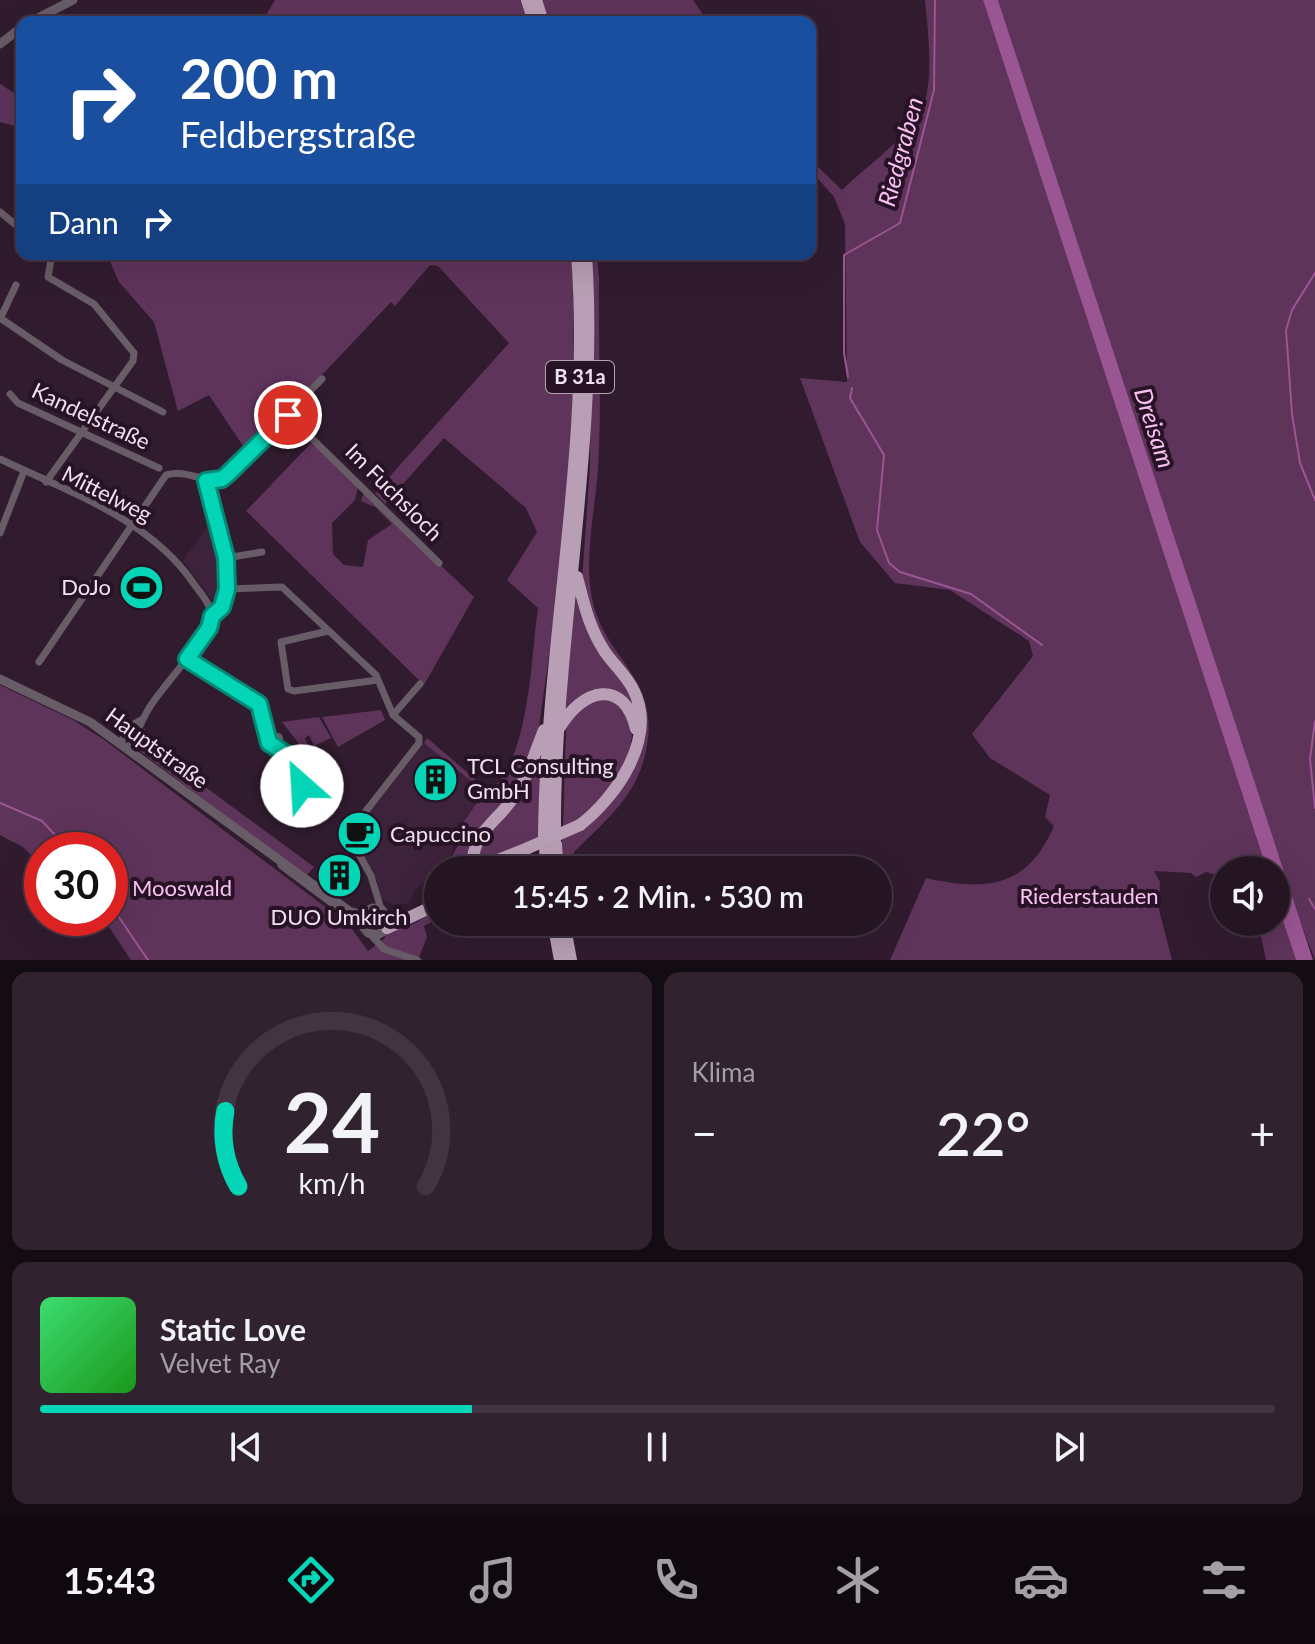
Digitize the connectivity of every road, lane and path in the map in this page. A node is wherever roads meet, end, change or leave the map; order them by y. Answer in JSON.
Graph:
{"nodes":[{"id":1,"x":73,"y":0,"type":"edge"},
{"id":2,"x":42,"y":16,"type":"edge"},
{"id":3,"x":16,"y":32,"type":"edge"},
{"id":4,"x":0,"y":44,"type":"edge"},
{"id":5,"x":51,"y":260,"type":"edge"},
{"id":6,"x":577,"y":260,"type":"edge"},
{"id":7,"x":586,"y":260,"type":"edge"},
{"id":8,"x":16,"y":285,"type":"dead end"},
{"id":9,"x":0,"y":318,"type":"edge"},
{"id":10,"x":322,"y":379,"type":"dead end"},
{"id":11,"x":112,"y":389,"type":"junction"},
{"id":12,"x":10,"y":394,"type":"dead end"},
{"id":13,"x":163,"y":412,"type":"dead end"},
{"id":14,"x":288,"y":415,"type":"junction"},
{"id":15,"x":82,"y":432,"type":"junction"},
{"id":16,"x":0,"y":459,"type":"edge"},
{"id":17,"x":159,"y":468,"type":"dead end"},
{"id":18,"x":24,"y":471,"type":"junction"},
{"id":19,"x":206,"y":481,"type":"junction"},
{"id":20,"x":46,"y":482,"type":"junction"},
{"id":21,"x":132,"y":524,"type":"junction"},
{"id":22,"x":0,"y":531,"type":"edge"},
{"id":23,"x":262,"y":552,"type":"dead end"},
{"id":24,"x":226,"y":558,"type":"junction"},
{"id":25,"x":439,"y":563,"type":"dead end"},
{"id":26,"x":575,"y":566,"type":"junction"},
{"id":27,"x":227,"y":589,"type":"junction"},
{"id":28,"x":212,"y":616,"type":"junction"},
{"id":29,"x":328,"y":631,"type":"junction"},
{"id":30,"x":187,"y":659,"type":"junction"},
{"id":31,"x":39,"y":662,"type":"dead end"},
{"id":32,"x":3,"y":680,"type":"edge"},
{"id":33,"x":378,"y":680,"type":"junction"},
{"id":34,"x":420,"y":684,"type":"dead end"},
{"id":35,"x":393,"y":715,"type":"junction"},
{"id":36,"x":549,"y":719,"type":"junction"},
{"id":37,"x":558,"y":730,"type":"junction"},
{"id":38,"x":637,"y":735,"type":"junction"},
{"id":39,"x":124,"y":746,"type":"junction"},
{"id":40,"x":305,"y":809,"type":"dead end"},
{"id":41,"x":550,"y":840,"type":"junction"},
{"id":42,"x":474,"y":856,"type":"edge"},
{"id":43,"x":508,"y":856,"type":"edge"},
{"id":44,"x":548,"y":856,"type":"edge"},
{"id":45,"x":554,"y":856,"type":"edge"},
{"id":46,"x":282,"y":865,"type":"junction"},
{"id":47,"x":372,"y":881,"type":"junction"},
{"id":48,"x":424,"y":909,"type":"edge"},
{"id":49,"x":365,"y":916,"type":"junction"},
{"id":50,"x":382,"y":925,"type":"junction"},
{"id":51,"x":553,"y":936,"type":"edge"},
{"id":52,"x":555,"y":936,"type":"edge"},
{"id":53,"x":567,"y":936,"type":"edge"},
{"id":54,"x":556,"y":940,"type":"junction"},
{"id":55,"x":417,"y":960,"type":"edge"},
{"id":56,"x":560,"y":960,"type":"edge"},
{"id":57,"x":571,"y":960,"type":"edge"}],
"edges":[{"from":1,"to":2,"type":"street"},
{"from":3,"to":4,"type":"street"},
{"from":5,"to":11,"type":"street"},
{"from":6,"to":36,"type":"highway","number":"B 31a"},
{"from":7,"to":26,"type":"highway","number":"B 31a"},
{"from":8,"to":9,"type":"street"},
{"from":9,"to":11,"type":"street"},
{"from":10,"to":14,"type":"street"},
{"from":11,"to":13,"type":"street"},
{"from":11,"to":15,"type":"street"},
{"from":12,"to":15,"type":"street","name":"Kandelstraße"},
{"from":14,"to":19,"type":"street"},
{"from":14,"to":25,"type":"street","name":"Im Fuchsloch"},
{"from":15,"to":17,"type":"street","name":"Kandelstraße"},
{"from":15,"to":20,"type":"street"},
{"from":16,"to":18,"type":"street","name":"Mittelweg"},
{"from":18,"to":20,"type":"street","name":"Mittelweg"},
{"from":18,"to":22,"type":"street"},
{"from":19,"to":21,"type":"street"},
{"from":19,"to":24,"type":"street"},
{"from":20,"to":21,"type":"street","name":"Mittelweg"},
{"from":21,"to":28,"type":"street","name":"Mittelweg"},
{"from":21,"to":31,"type":"street"},
{"from":23,"to":24,"type":"street"},
{"from":24,"to":27,"type":"street"},
{"from":26,"to":37,"type":"highway","number":"B 31a"},
{"from":26,"to":38,"type":"highway"},
{"from":27,"to":28,"type":"street"},
{"from":27,"to":29,"type":"street"},
{"from":28,"to":30,"type":"street"},
{"from":29,"to":33,"type":"street"},
{"from":29,"to":33,"type":"street"},
{"from":30,"to":39,"type":"street"},
{"from":30,"to":40,"type":"street"},
{"from":32,"to":39,"type":"street","name":"Hauptstraße"},
{"from":33,"to":35,"type":"street"},
{"from":34,"to":35,"type":"street"},
{"from":35,"to":47,"type":"street"},
{"from":36,"to":41,"type":"highway","number":"B 31a"},
{"from":36,"to":42,"type":"highway"},
{"from":37,"to":38,"type":"highway"},
{"from":37,"to":41,"type":"highway","number":"B 31a"},
{"from":38,"to":43,"type":"highway","bridge":true},
{"from":39,"to":46,"type":"street","name":"Hauptstraße"},
{"from":41,"to":44,"type":"highway","number":"B 31a"},
{"from":41,"to":45,"type":"highway","number":"B 31a"},
{"from":46,"to":49,"type":"street","name":"Hauptstraße"},
{"from":46,"to":49,"type":"street","name":"Hauptstraße"},
{"from":47,"to":49,"type":"street"},
{"from":47,"to":50,"type":"street"},
{"from":48,"to":50,"type":"highway"},
{"from":49,"to":50,"type":"street","name":"Hauptstraße"},
{"from":49,"to":50,"type":"street","name":"Hauptstraße"},
{"from":50,"to":55,"type":"street"},
{"from":51,"to":54,"type":"highway"},
{"from":52,"to":54,"type":"highway"},
{"from":53,"to":57,"type":"highway"},
{"from":54,"to":56,"type":"highway"}]}
